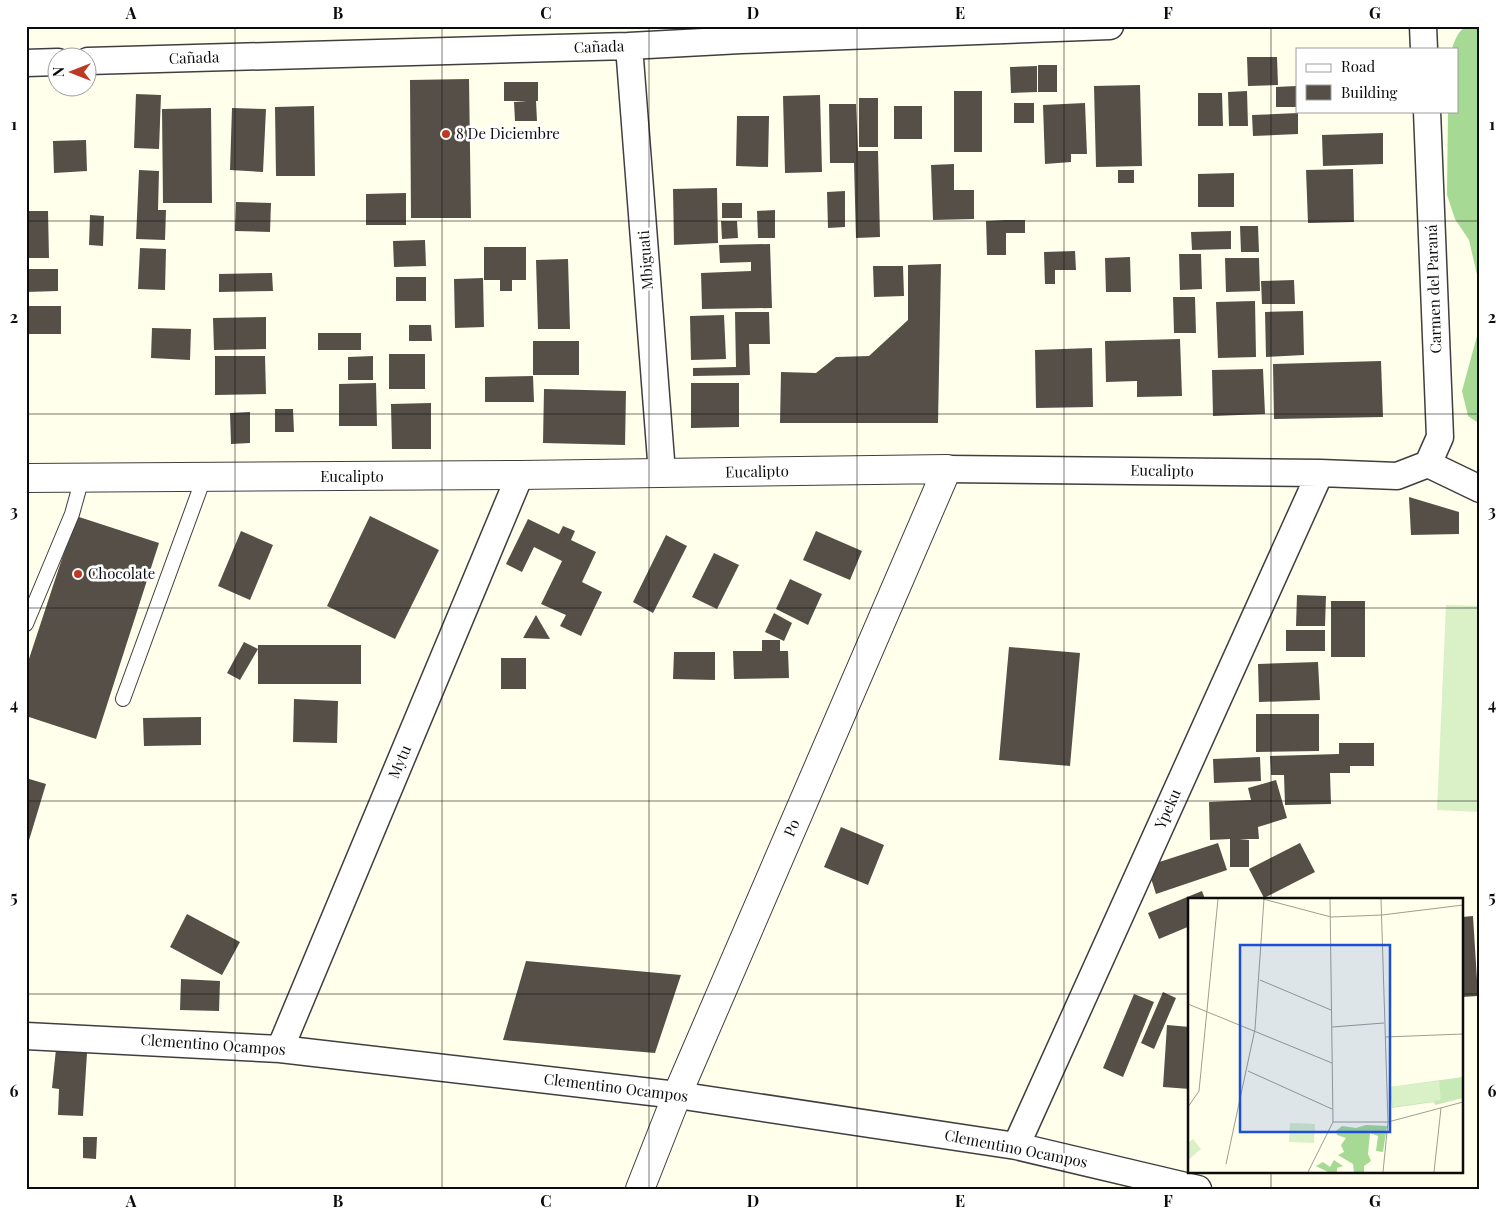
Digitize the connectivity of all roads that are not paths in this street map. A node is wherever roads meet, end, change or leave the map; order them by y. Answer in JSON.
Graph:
{"nodes":[{"id":1,"x":1110,"y":26,"type":"edge"},
{"id":2,"x":1423,"y":26,"type":"edge"},
{"id":3,"x":741,"y":33,"type":"edge"},
{"id":4,"x":629,"y":46,"type":"junction"},
{"id":5,"x":1424,"y":48,"type":"edge"},
{"id":6,"x":98,"y":61,"type":"edge"},
{"id":7,"x":48,"y":62,"type":"edge"},
{"id":8,"x":26,"y":63,"type":"edge"},
{"id":9,"x":1426,"y":112,"type":"edge"},
{"id":10,"x":1428,"y":464,"type":"junction"},
{"id":11,"x":947,"y":469,"type":"junction"},
{"id":12,"x":662,"y":473,"type":"junction"},
{"id":13,"x":1320,"y":473,"type":"junction"},
{"id":14,"x":520,"y":476,"type":"junction"},
{"id":15,"x":26,"y":478,"type":"edge"},
{"id":16,"x":82,"y":478,"type":"junction"},
{"id":17,"x":204,"y":478,"type":"junction"},
{"id":18,"x":1480,"y":489,"type":"edge"},
{"id":19,"x":26,"y":624,"type":"edge"},
{"id":20,"x":122,"y":699,"type":"dead end"},
{"id":21,"x":26,"y":1036,"type":"edge"},
{"id":22,"x":280,"y":1049,"type":"junction"},
{"id":23,"x":677,"y":1095,"type":"junction"},
{"id":24,"x":1016,"y":1146,"type":"junction"},
{"id":25,"x":640,"y":1189,"type":"edge"},
{"id":26,"x":1198,"y":1189,"type":"edge"}],
"edges":[{"from":1,"to":3,"type":"street","name":"Cañada"},
{"from":2,"to":5,"type":"street"},
{"from":3,"to":4,"type":"street","name":"Cañada"},
{"from":4,"to":6,"type":"street","name":"Cañada"},
{"from":4,"to":12,"type":"street","name":"Mbiguati"},
{"from":7,"to":8,"type":"street"},
{"from":9,"to":10,"type":"street","name":"Carmen del Paraná"},
{"from":10,"to":13,"type":"street","name":"Eucalipto"},
{"from":10,"to":18,"type":"street"},
{"from":11,"to":12,"type":"street","name":"Eucalipto"},
{"from":11,"to":13,"type":"street","name":"Eucalipto"},
{"from":11,"to":23,"type":"street","name":"Po"},
{"from":12,"to":14,"type":"street","name":"Eucalipto"},
{"from":13,"to":24,"type":"street","name":"Ypeku"},
{"from":14,"to":17,"type":"street","name":"Eucalipto"},
{"from":14,"to":22,"type":"street","name":"Mytu"},
{"from":15,"to":16,"type":"street","name":"Eucalipto"},
{"from":16,"to":17,"type":"street","name":"Eucalipto"},
{"from":16,"to":19,"type":"lane"},
{"from":17,"to":20,"type":"lane"},
{"from":21,"to":22,"type":"street","name":"Clementino Ocampos"},
{"from":22,"to":23,"type":"street","name":"Clementino Ocampos"},
{"from":23,"to":24,"type":"street","name":"Clementino Ocampos"},
{"from":23,"to":25,"type":"street","name":"Po"},
{"from":24,"to":26,"type":"street","name":"Clementino Ocampos"}]}
